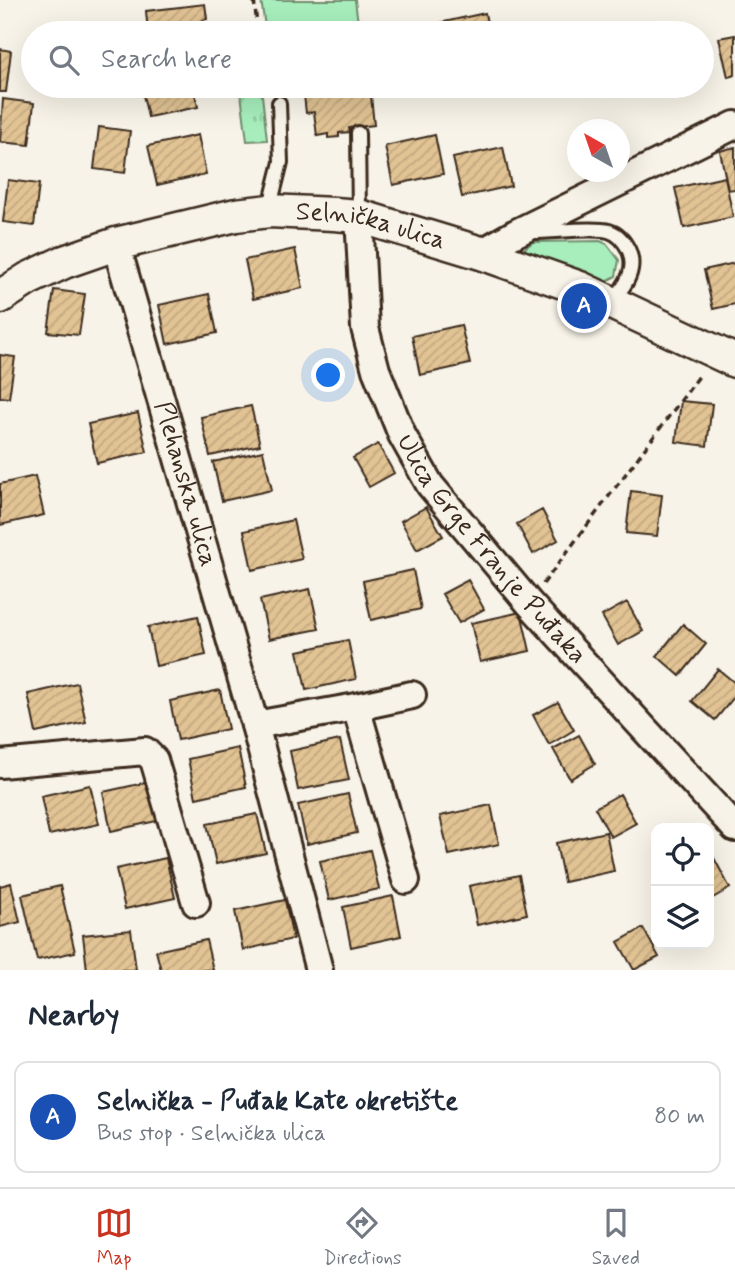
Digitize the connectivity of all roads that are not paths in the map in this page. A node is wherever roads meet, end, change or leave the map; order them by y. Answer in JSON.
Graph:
{"nodes":[{"id":1,"x":279,"y":103,"type":"dead end"},
{"id":2,"x":735,"y":125,"type":"edge"},
{"id":3,"x":358,"y":133,"type":"dead end"},
{"id":4,"x":269,"y":211,"type":"junction"},
{"id":5,"x":359,"y":216,"type":"junction"},
{"id":6,"x":516,"y":233,"type":"junction"},
{"id":7,"x":116,"y":244,"type":"junction"},
{"id":8,"x":481,"y":253,"type":"junction"},
{"id":9,"x":0,"y":297,"type":"edge"},
{"id":10,"x":611,"y":302,"type":"junction"},
{"id":11,"x":735,"y":360,"type":"edge"},
{"id":12,"x":412,"y":695,"type":"dead end"},
{"id":13,"x":356,"y":707,"type":"junction"},
{"id":14,"x":255,"y":725,"type":"junction"},
{"id":15,"x":0,"y":764,"type":"edge"},
{"id":16,"x":735,"y":828,"type":"edge"},
{"id":17,"x":406,"y":880,"type":"dead end"},
{"id":18,"x":196,"y":903,"type":"dead end"},
{"id":19,"x":319,"y":970,"type":"edge"}],
"edges":[{"from":1,"to":4,"type":"lane"},
{"from":2,"to":6,"type":"street"},
{"from":3,"to":5,"type":"lane"},
{"from":4,"to":5,"type":"street","name":"Selnička ulica"},
{"from":4,"to":7,"type":"street","name":"Selnička ulica"},
{"from":5,"to":8,"type":"street","name":"Selnička ulica"},
{"from":5,"to":16,"type":"street","name":"Ulica Grge Franje Puđaka"},
{"from":6,"to":8,"type":"street"},
{"from":6,"to":10,"type":"lane"},
{"from":7,"to":9,"type":"street","name":"Selnička ulica"},
{"from":7,"to":14,"type":"street","name":"Plehanska ulica"},
{"from":8,"to":10,"type":"street","name":"Selnička ulica"},
{"from":10,"to":11,"type":"street","name":"Selnička ulica"},
{"from":12,"to":13,"type":"street"},
{"from":13,"to":14,"type":"street"},
{"from":13,"to":17,"type":"street"},
{"from":14,"to":19,"type":"street","name":"Plehanska ulica"},
{"from":15,"to":18,"type":"street"}]}
